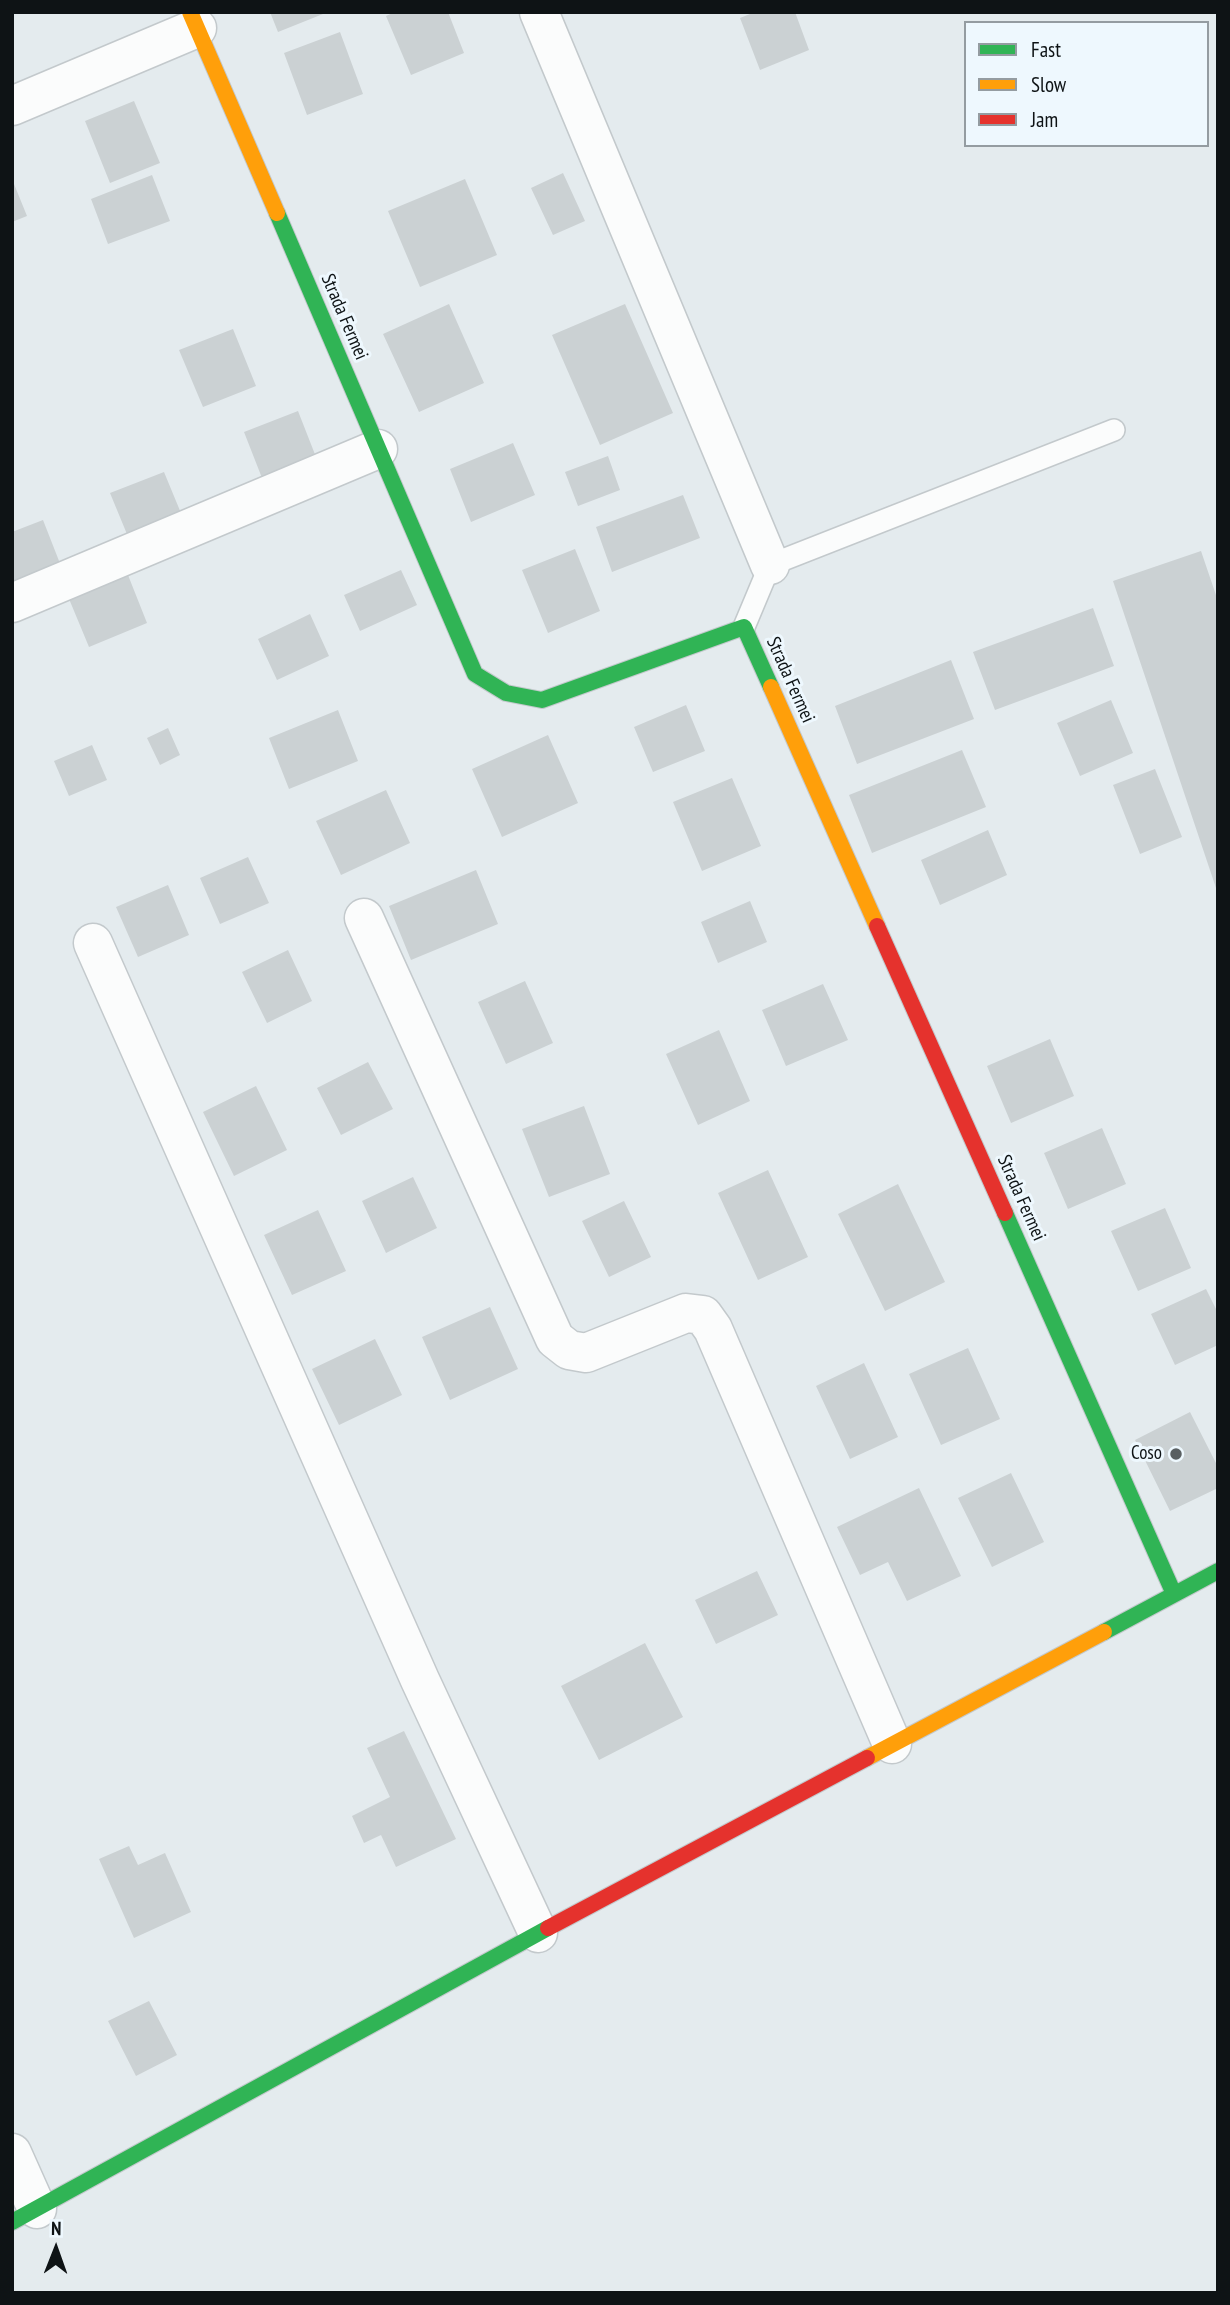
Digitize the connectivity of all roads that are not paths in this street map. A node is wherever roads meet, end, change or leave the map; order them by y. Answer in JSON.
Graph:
{"nodes":[{"id":1,"x":538,"y":12,"type":"edge"},
{"id":2,"x":194,"y":20,"type":"edge"},
{"id":3,"x":12,"y":106,"type":"edge"},
{"id":4,"x":1114,"y":430,"type":"dead end"},
{"id":5,"x":378,"y":449,"type":"junction"},
{"id":6,"x":770,"y":565,"type":"junction"},
{"id":7,"x":12,"y":603,"type":"edge"},
{"id":8,"x":744,"y":627,"type":"junction"},
{"id":9,"x":364,"y":918,"type":"dead end"},
{"id":10,"x":93,"y":943,"type":"dead end"},
{"id":11,"x":1218,"y":1571,"type":"edge"},
{"id":12,"x":1174,"y":1594,"type":"junction"},
{"id":13,"x":892,"y":1744,"type":"junction"},
{"id":14,"x":538,"y":1933,"type":"junction"},
{"id":15,"x":12,"y":2153,"type":"edge"},
{"id":16,"x":25,"y":2215,"type":"edge"}],
"edges":[{"from":1,"to":6,"type":"street"},
{"from":2,"to":3,"type":"street"},
{"from":2,"to":5,"type":"street","name":"Strada Fermei"},
{"from":4,"to":6,"type":"lane"},
{"from":5,"to":7,"type":"street"},
{"from":5,"to":8,"type":"street","name":"Strada Fermei"},
{"from":6,"to":8,"type":"lane"},
{"from":8,"to":12,"type":"street","name":"Strada Fermei"},
{"from":9,"to":13,"type":"street"},
{"from":10,"to":14,"type":"street"},
{"from":11,"to":12,"type":"street"},
{"from":12,"to":13,"type":"street"},
{"from":13,"to":14,"type":"street"},
{"from":14,"to":16,"type":"street"},
{"from":15,"to":16,"type":"street"}]}
